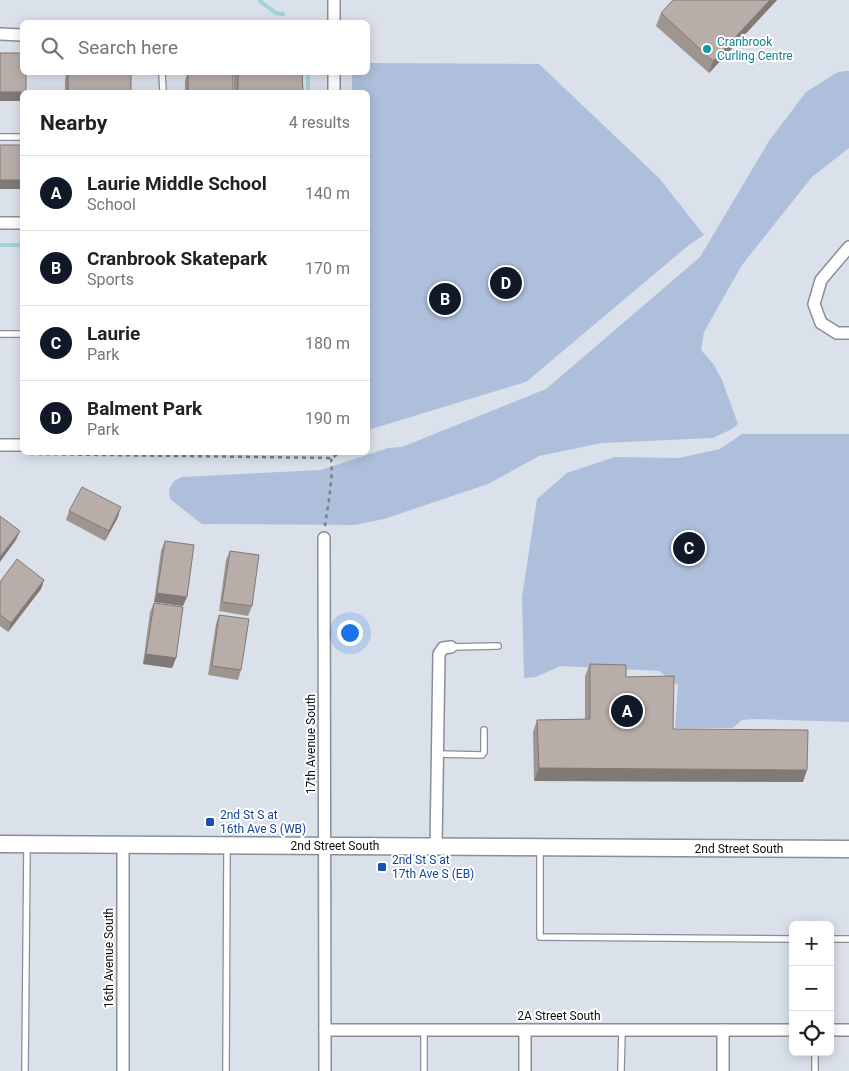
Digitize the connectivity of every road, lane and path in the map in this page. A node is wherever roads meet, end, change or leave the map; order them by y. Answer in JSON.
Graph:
{"nodes":[{"id":1,"x":334,"y":0,"type":"edge"},
{"id":2,"x":334,"y":20,"type":"edge"},
{"id":3,"x":0,"y":34,"type":"edge"},
{"id":4,"x":20,"y":35,"type":"edge"},
{"id":5,"x":162,"y":75,"type":"edge"},
{"id":6,"x":334,"y":75,"type":"edge"},
{"id":7,"x":163,"y":90,"type":"edge"},
{"id":8,"x":334,"y":90,"type":"edge"},
{"id":9,"x":0,"y":137,"type":"edge"},
{"id":10,"x":20,"y":137,"type":"edge"},
{"id":11,"x":0,"y":223,"type":"edge"},
{"id":12,"x":20,"y":223,"type":"edge"},
{"id":13,"x":849,"y":247,"type":"edge"},
{"id":14,"x":849,"y":333,"type":"edge"},
{"id":15,"x":0,"y":334,"type":"edge"},
{"id":16,"x":20,"y":334,"type":"edge"},
{"id":17,"x":0,"y":444,"type":"edge"},
{"id":18,"x":20,"y":448,"type":"edge"},
{"id":19,"x":230,"y":455,"type":"edge"},
{"id":20,"x":330,"y":455,"type":"edge"},
{"id":21,"x":336,"y":455,"type":"edge"},
{"id":22,"x":332,"y":458,"type":"junction"},
{"id":23,"x":326,"y":520,"type":"dead end"},
{"id":24,"x":324,"y":538,"type":"dead end"},
{"id":25,"x":498,"y":646,"type":"dead end"},
{"id":26,"x":451,"y":647,"type":"joint"},
{"id":27,"x":484,"y":730,"type":"dead end"},
{"id":28,"x":438,"y":754,"type":"junction"},
{"id":29,"x":0,"y":844,"type":"edge"},
{"id":30,"x":27,"y":844,"type":"junction"},
{"id":31,"x":123,"y":845,"type":"junction"},
{"id":32,"x":227,"y":846,"type":"junction"},
{"id":33,"x":324,"y":846,"type":"junction"},
{"id":34,"x":436,"y":847,"type":"junction"},
{"id":35,"x":540,"y":848,"type":"junction"},
{"id":36,"x":849,"y":849,"type":"edge"},
{"id":37,"x":789,"y":939,"type":"edge"},
{"id":38,"x":834,"y":939,"type":"edge"},
{"id":39,"x":849,"y":939,"type":"edge"},
{"id":40,"x":325,"y":1030,"type":"junction"},
{"id":41,"x":424,"y":1030,"type":"junction"},
{"id":42,"x":524,"y":1030,"type":"junction"},
{"id":43,"x":622,"y":1030,"type":"junction"},
{"id":44,"x":724,"y":1030,"type":"junction"},
{"id":45,"x":789,"y":1030,"type":"edge"},
{"id":46,"x":834,"y":1030,"type":"edge"},
{"id":47,"x":849,"y":1030,"type":"edge"},
{"id":48,"x":815,"y":1056,"type":"edge"},
{"id":49,"x":25,"y":1071,"type":"edge"},
{"id":50,"x":123,"y":1071,"type":"edge"},
{"id":51,"x":226,"y":1071,"type":"edge"},
{"id":52,"x":325,"y":1071,"type":"edge"},
{"id":53,"x":424,"y":1071,"type":"edge"},
{"id":54,"x":525,"y":1071,"type":"edge"},
{"id":55,"x":621,"y":1071,"type":"edge"},
{"id":56,"x":723,"y":1071,"type":"edge"},
{"id":57,"x":815,"y":1071,"type":"edge"}],
"edges":[{"from":1,"to":2,"type":"street"},
{"from":3,"to":4,"type":"street"},
{"from":5,"to":7,"type":"lane"},
{"from":6,"to":8,"type":"street"},
{"from":9,"to":10,"type":"lane"},
{"from":11,"to":12,"type":"street"},
{"from":13,"to":14,"type":"street"},
{"from":15,"to":16,"type":"lane"},
{"from":17,"to":18,"type":"street"},
{"from":19,"to":22,"type":"path"},
{"from":20,"to":22,"type":"path"},
{"from":21,"to":22,"type":"path"},
{"from":22,"to":23,"type":"path"},
{"from":24,"to":33,"type":"street","name":"17th Avenue South"},
{"from":25,"to":26,"type":"lane"},
{"from":26,"to":28,"type":"street"},
{"from":27,"to":28,"type":"lane"},
{"from":28,"to":34,"type":"street"},
{"from":29,"to":30,"type":"main road","name":"2nd Street South"},
{"from":30,"to":31,"type":"main road","name":"2nd Street South"},
{"from":30,"to":49,"type":"lane"},
{"from":31,"to":32,"type":"main road","name":"2nd Street South"},
{"from":31,"to":50,"type":"street","name":"16th Avenue South"},
{"from":32,"to":33,"type":"main road","name":"2nd Street South"},
{"from":32,"to":51,"type":"lane"},
{"from":33,"to":34,"type":"main road","name":"2nd Street South"},
{"from":33,"to":40,"type":"street","name":"17th Avenue South"},
{"from":34,"to":35,"type":"main road","name":"2nd Street South"},
{"from":35,"to":36,"type":"main road","name":"2nd Street South"},
{"from":35,"to":37,"type":"lane"},
{"from":38,"to":39,"type":"lane"},
{"from":40,"to":41,"type":"street","name":"2A Street South"},
{"from":40,"to":52,"type":"street","name":"17th Avenue South"},
{"from":41,"to":42,"type":"street","name":"2A Street South"},
{"from":41,"to":53,"type":"lane"},
{"from":42,"to":43,"type":"street","name":"2A Street South"},
{"from":42,"to":54,"type":"street"},
{"from":43,"to":44,"type":"street","name":"2A Street South"},
{"from":43,"to":55,"type":"lane"},
{"from":44,"to":45,"type":"street","name":"2A Street South"},
{"from":44,"to":56,"type":"street"},
{"from":46,"to":47,"type":"street"},
{"from":48,"to":57,"type":"lane"}]}
